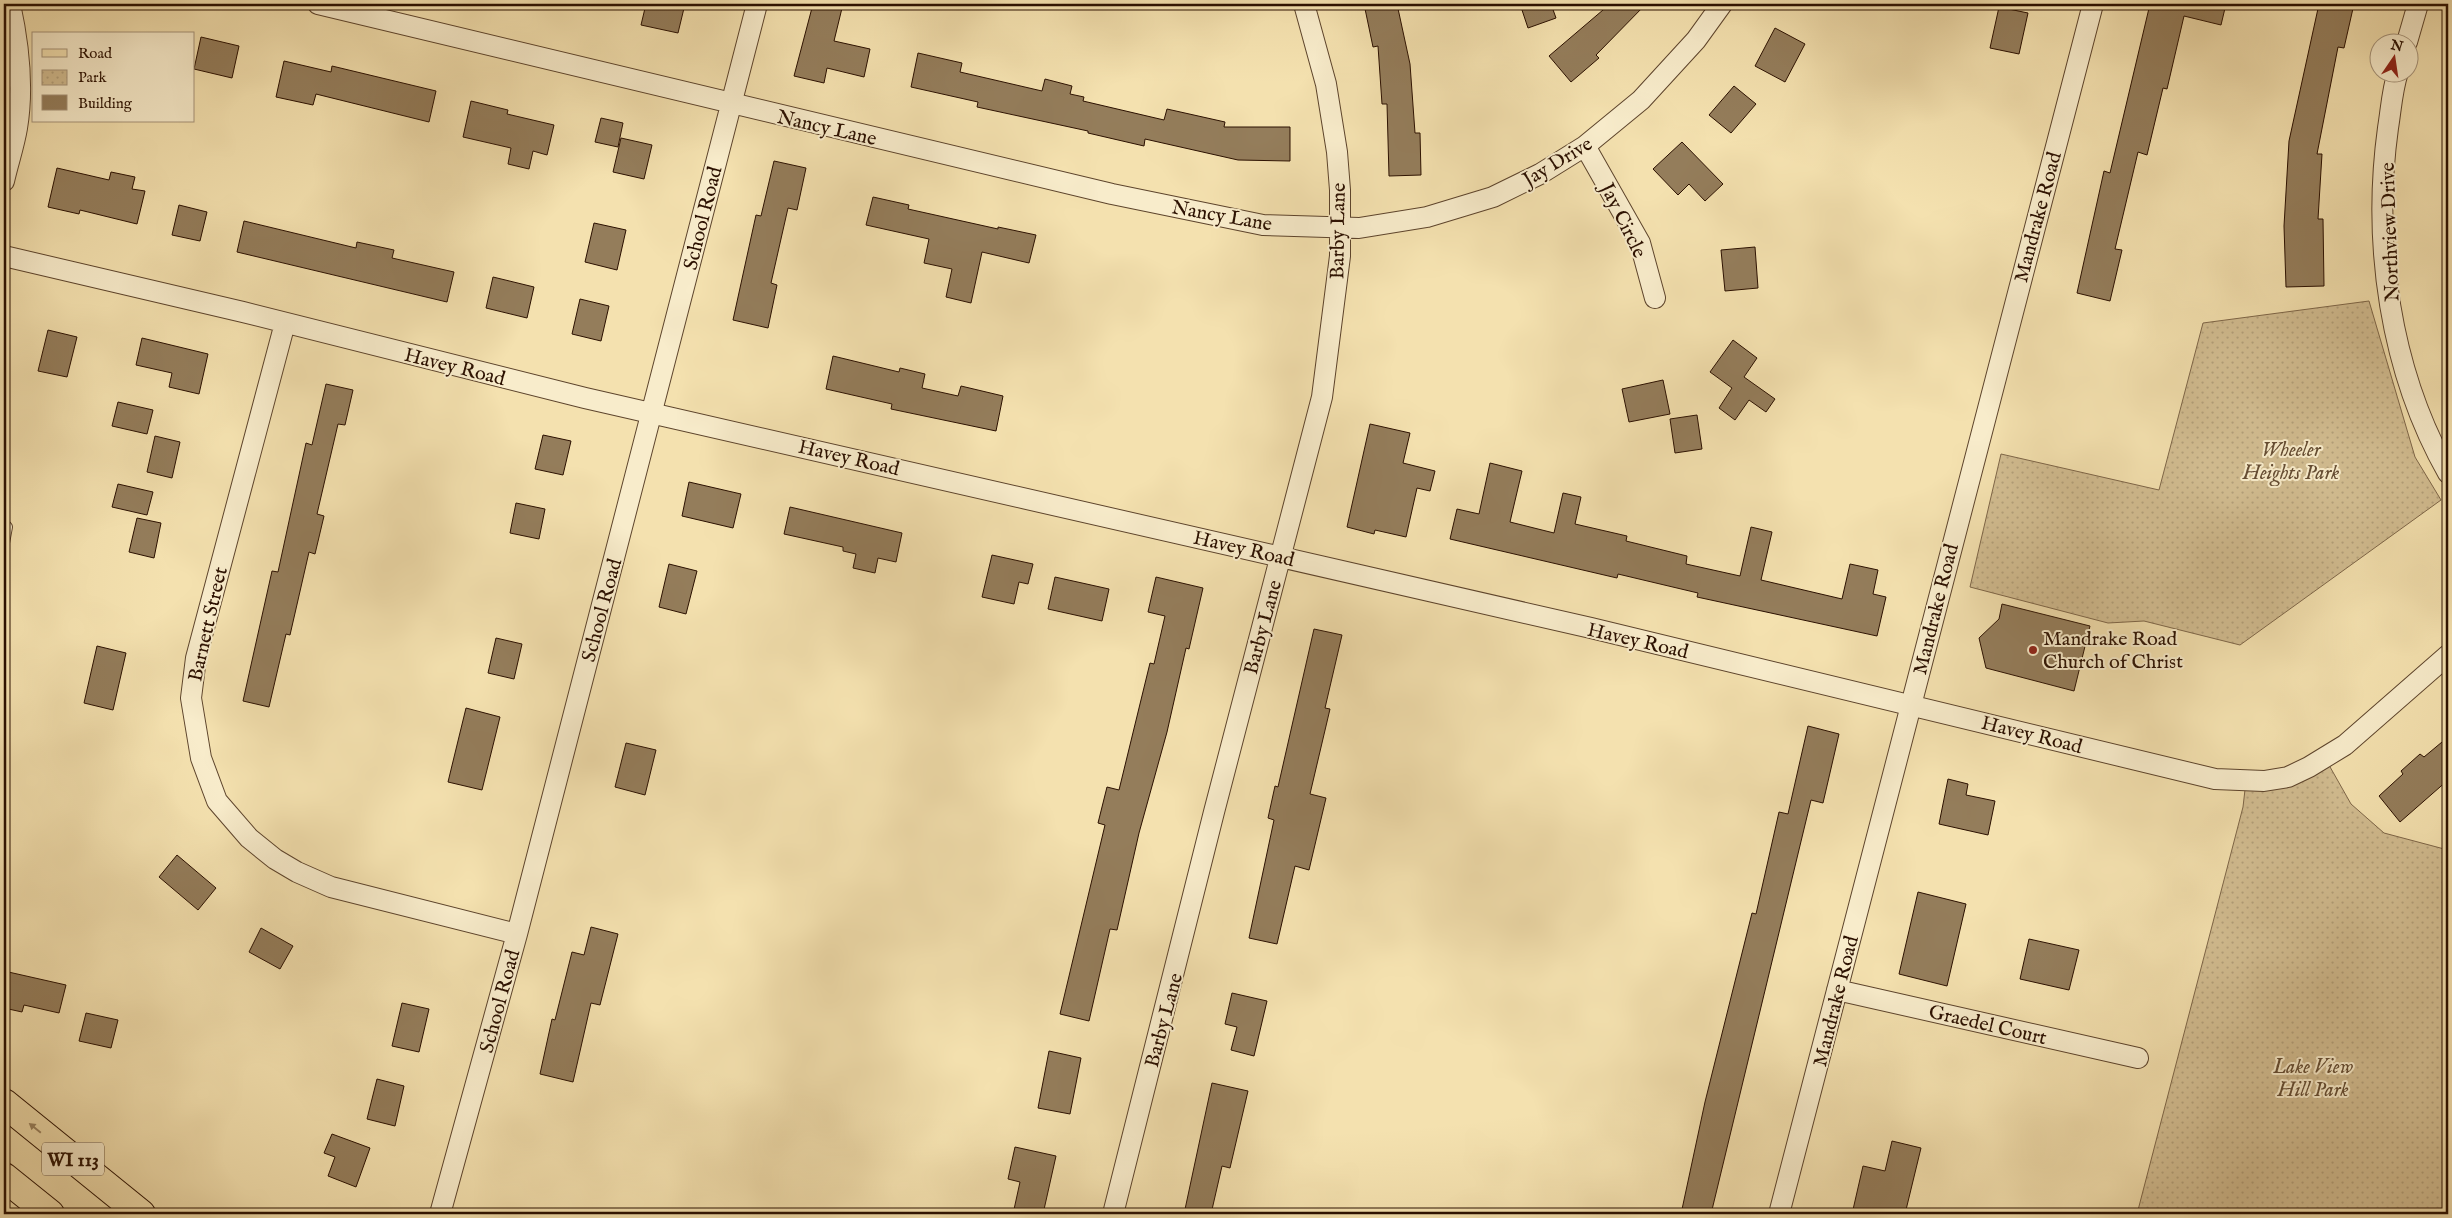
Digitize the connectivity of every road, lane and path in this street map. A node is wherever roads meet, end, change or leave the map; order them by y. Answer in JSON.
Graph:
{"nodes":[{"id":1,"x":318,"y":4,"type":"edge"},
{"id":2,"x":757,"y":4,"type":"edge"},
{"id":3,"x":1304,"y":4,"type":"edge"},
{"id":4,"x":1722,"y":4,"type":"edge"},
{"id":5,"x":2093,"y":4,"type":"edge"},
{"id":6,"x":2418,"y":4,"type":"edge"},
{"id":7,"x":10,"y":5,"type":"edge"},
{"id":8,"x":2410,"y":32,"type":"edge"},
{"id":9,"x":2396,"y":82,"type":"edge"},
{"id":10,"x":732,"y":104,"type":"junction"},
{"id":11,"x":1585,"y":146,"type":"junction"},
{"id":12,"x":4,"y":181,"type":"edge"},
{"id":13,"x":1340,"y":228,"type":"junction"},
{"id":14,"x":4,"y":256,"type":"edge"},
{"id":15,"x":1655,"y":298,"type":"dead end"},
{"id":16,"x":285,"y":323,"type":"junction"},
{"id":17,"x":653,"y":412,"type":"junction"},
{"id":18,"x":2448,"y":473,"type":"edge"},
{"id":19,"x":4,"y":524,"type":"edge"},
{"id":20,"x":4,"y":543,"type":"edge"},
{"id":21,"x":1280,"y":557,"type":"junction"},
{"id":22,"x":2448,"y":655,"type":"edge"},
{"id":23,"x":1910,"y":705,"type":"junction"},
{"id":24,"x":517,"y":934,"type":"junction"},
{"id":25,"x":1837,"y":990,"type":"junction"},
{"id":26,"x":2138,"y":1058,"type":"dead end"},
{"id":27,"x":4,"y":1103,"type":"edge"},
{"id":28,"x":4,"y":1177,"type":"edge"},
{"id":29,"x":50,"y":1214,"type":"edge"},
{"id":30,"x":141,"y":1214,"type":"edge"},
{"id":31,"x":440,"y":1214,"type":"edge"},
{"id":32,"x":1113,"y":1214,"type":"edge"},
{"id":33,"x":1779,"y":1214,"type":"edge"}],
"edges":[{"from":1,"to":10,"type":"street","name":"Nancy Lane"},
{"from":2,"to":10,"type":"street","name":"School Road"},
{"from":3,"to":13,"type":"street","name":"Barby Lane"},
{"from":4,"to":11,"type":"street","name":"Jay Drive"},
{"from":5,"to":23,"type":"street","name":"Mandrake Road"},
{"from":6,"to":8,"type":"street"},
{"from":7,"to":12,"type":"street"},
{"from":9,"to":18,"type":"street","name":"Northview Drive"},
{"from":10,"to":13,"type":"street","name":"Nancy Lane"},
{"from":10,"to":17,"type":"street","name":"School Road"},
{"from":11,"to":13,"type":"street","name":"Jay Drive"},
{"from":11,"to":15,"type":"street","name":"Jay Circle"},
{"from":13,"to":21,"type":"street","name":"Barby Lane"},
{"from":14,"to":16,"type":"street","name":"Havey Road"},
{"from":16,"to":17,"type":"street","name":"Havey Road"},
{"from":16,"to":24,"type":"street","name":"Barnett Street"},
{"from":17,"to":21,"type":"street","name":"Havey Road"},
{"from":17,"to":24,"type":"street","name":"School Road"},
{"from":19,"to":20,"type":"lane"},
{"from":21,"to":23,"type":"street","name":"Havey Road"},
{"from":21,"to":32,"type":"street","name":"Barby Lane"},
{"from":22,"to":23,"type":"street","name":"Havey Road"},
{"from":23,"to":25,"type":"street","name":"Mandrake Road"},
{"from":24,"to":31,"type":"street","name":"School Road"},
{"from":25,"to":26,"type":"street","name":"Graedel Court"},
{"from":25,"to":33,"type":"street","name":"Mandrake Road"},
{"from":30,"to":27,"type":"main road","number":"WI 113","one_way":true},
{"from":28,"to":29,"type":"main road","number":"WI 113"}]}
